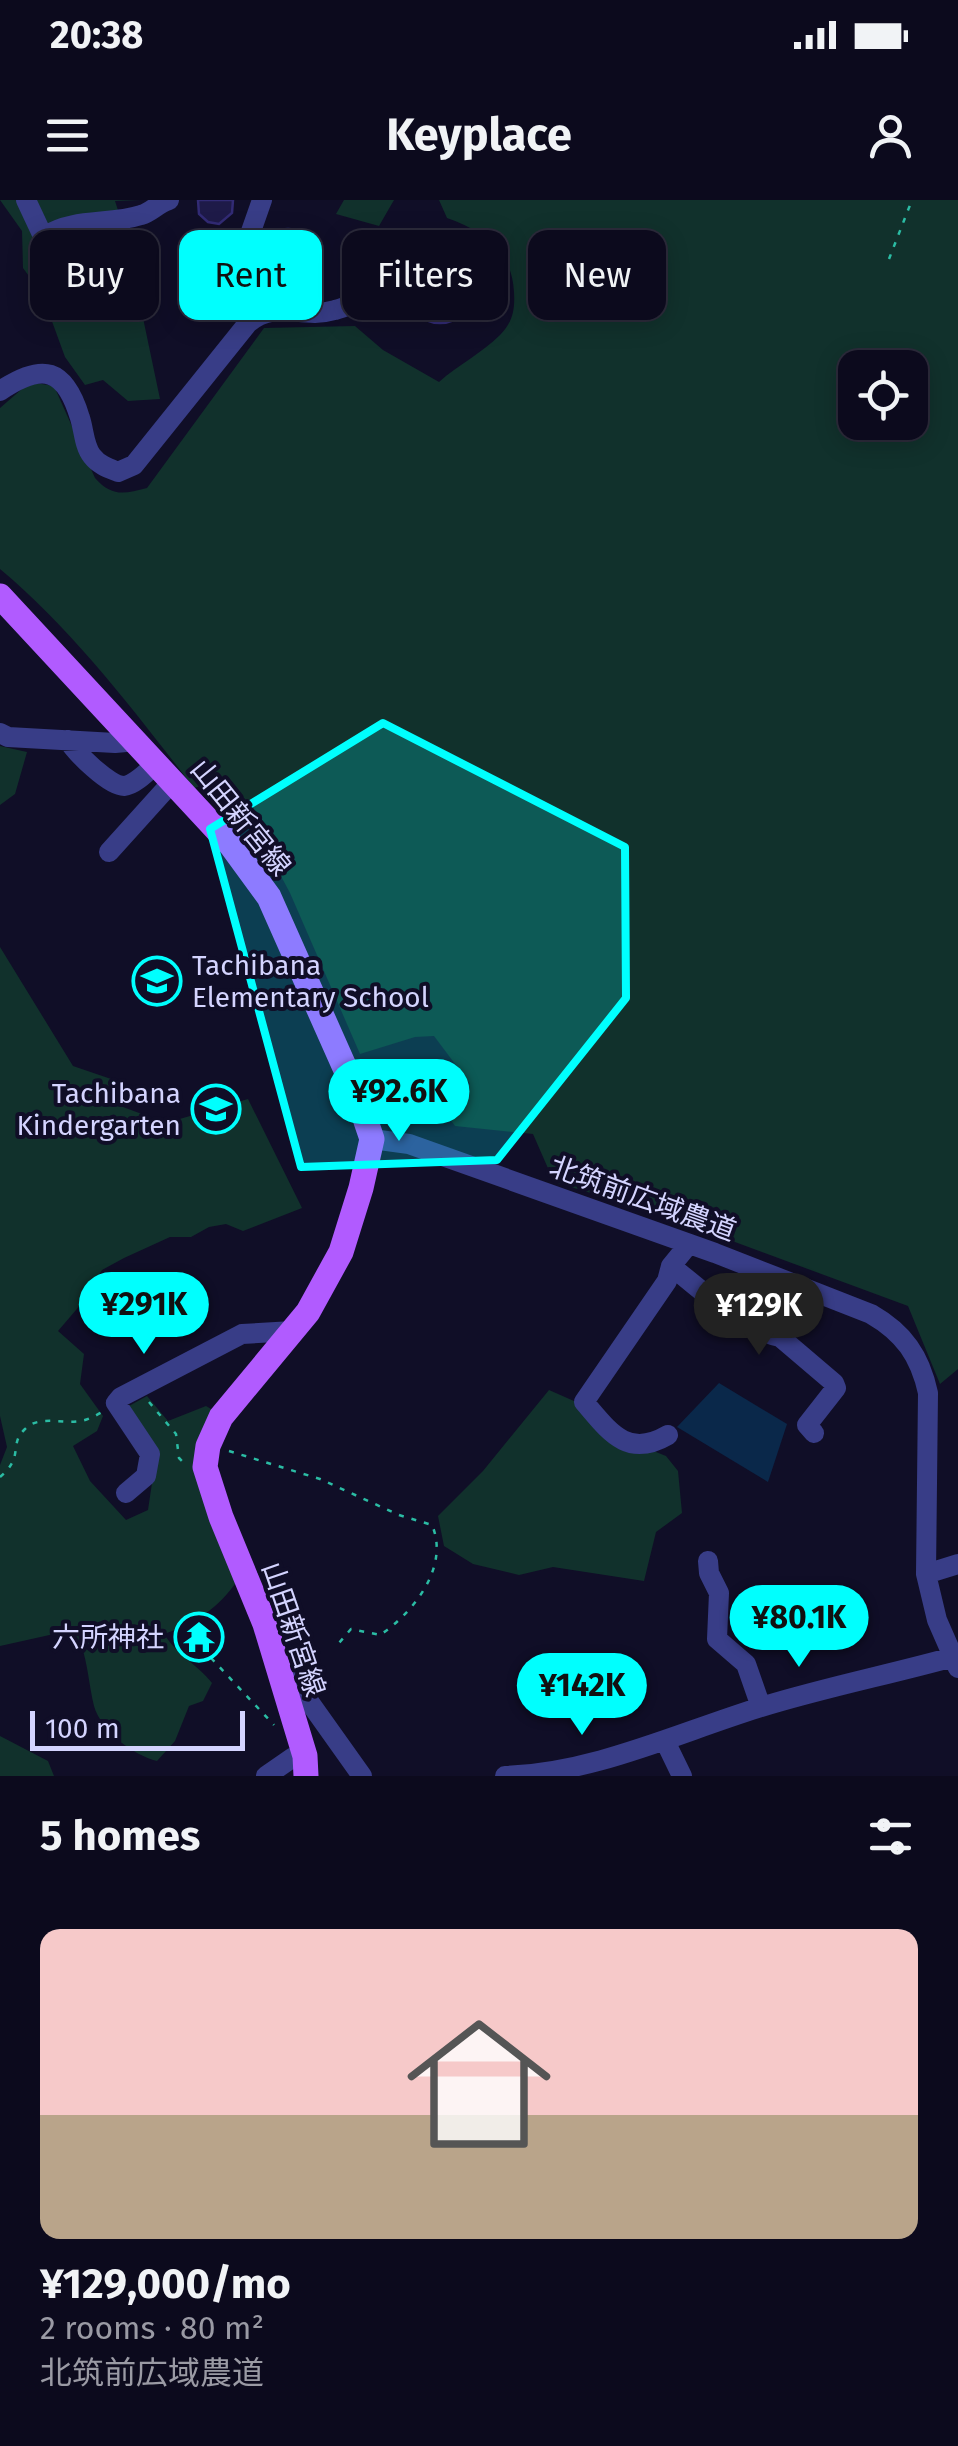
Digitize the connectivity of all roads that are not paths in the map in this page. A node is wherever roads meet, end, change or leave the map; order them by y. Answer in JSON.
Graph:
{"nodes":[{"id":1,"x":26,"y":200,"type":"edge"},
{"id":2,"x":169,"y":200,"type":"edge"},
{"id":3,"x":262,"y":200,"type":"edge"},
{"id":4,"x":342,"y":307,"type":"edge"},
{"id":5,"x":248,"y":323,"type":"junction"},
{"id":6,"x":0,"y":391,"type":"edge"},
{"id":7,"x":0,"y":596,"type":"edge"},
{"id":8,"x":0,"y":733,"type":"edge"},
{"id":9,"x":68,"y":740,"type":"junction"},
{"id":10,"x":137,"y":741,"type":"junction"},
{"id":11,"x":165,"y":772,"type":"junction"},
{"id":12,"x":108,"y":852,"type":"dead end"},
{"id":13,"x":372,"y":1140,"type":"junction"},
{"id":14,"x":689,"y":1244,"type":"junction"},
{"id":15,"x":671,"y":1266,"type":"junction"},
{"id":16,"x":293,"y":1331,"type":"junction"},
{"id":17,"x":814,"y":1434,"type":"dead end"},
{"id":18,"x":668,"y":1435,"type":"dead end"},
{"id":19,"x":126,"y":1493,"type":"dead end"},
{"id":20,"x":708,"y":1560,"type":"dead end"},
{"id":21,"x":958,"y":1564,"type":"edge"},
{"id":22,"x":926,"y":1574,"type":"junction"},
{"id":23,"x":955,"y":1662,"type":"edge"},
{"id":24,"x":279,"y":1672,"type":"junction"},
{"id":25,"x":761,"y":1707,"type":"junction"},
{"id":26,"x":665,"y":1740,"type":"junction"},
{"id":27,"x":306,"y":1766,"type":"edge"},
{"id":28,"x":266,"y":1776,"type":"edge"},
{"id":29,"x":362,"y":1776,"type":"edge"},
{"id":30,"x":505,"y":1776,"type":"edge"},
{"id":31,"x":682,"y":1776,"type":"edge"}],
"edges":[{"from":1,"to":2,"type":"street"},
{"from":3,"to":5,"type":"street"},
{"from":4,"to":5,"type":"street"},
{"from":5,"to":6,"type":"street"},
{"from":7,"to":10,"type":"main road","name":"山田新宮線"},
{"from":8,"to":9,"type":"street"},
{"from":9,"to":10,"type":"street"},
{"from":9,"to":11,"type":"street"},
{"from":10,"to":11,"type":"main road","name":"山田新宮線"},
{"from":11,"to":12,"type":"street"},
{"from":11,"to":13,"type":"main road","name":"山田新宮線"},
{"from":13,"to":14,"type":"street","name":"北筑前広域農道"},
{"from":13,"to":16,"type":"main road"},
{"from":14,"to":15,"type":"street"},
{"from":14,"to":22,"type":"street","name":"北筑前広域農道"},
{"from":15,"to":17,"type":"street"},
{"from":15,"to":18,"type":"street"},
{"from":16,"to":19,"type":"street"},
{"from":16,"to":24,"type":"main road","name":"山田新宮線"},
{"from":20,"to":25,"type":"street"},
{"from":21,"to":22,"type":"street"},
{"from":22,"to":23,"type":"street","name":"北筑前広域農道"},
{"from":23,"to":25,"type":"street"},
{"from":24,"to":27,"type":"main road","name":"山田新宮線"},
{"from":24,"to":29,"type":"street"},
{"from":25,"to":26,"type":"street"},
{"from":26,"to":30,"type":"street"},
{"from":26,"to":31,"type":"street"},
{"from":27,"to":28,"type":"street"}]}
